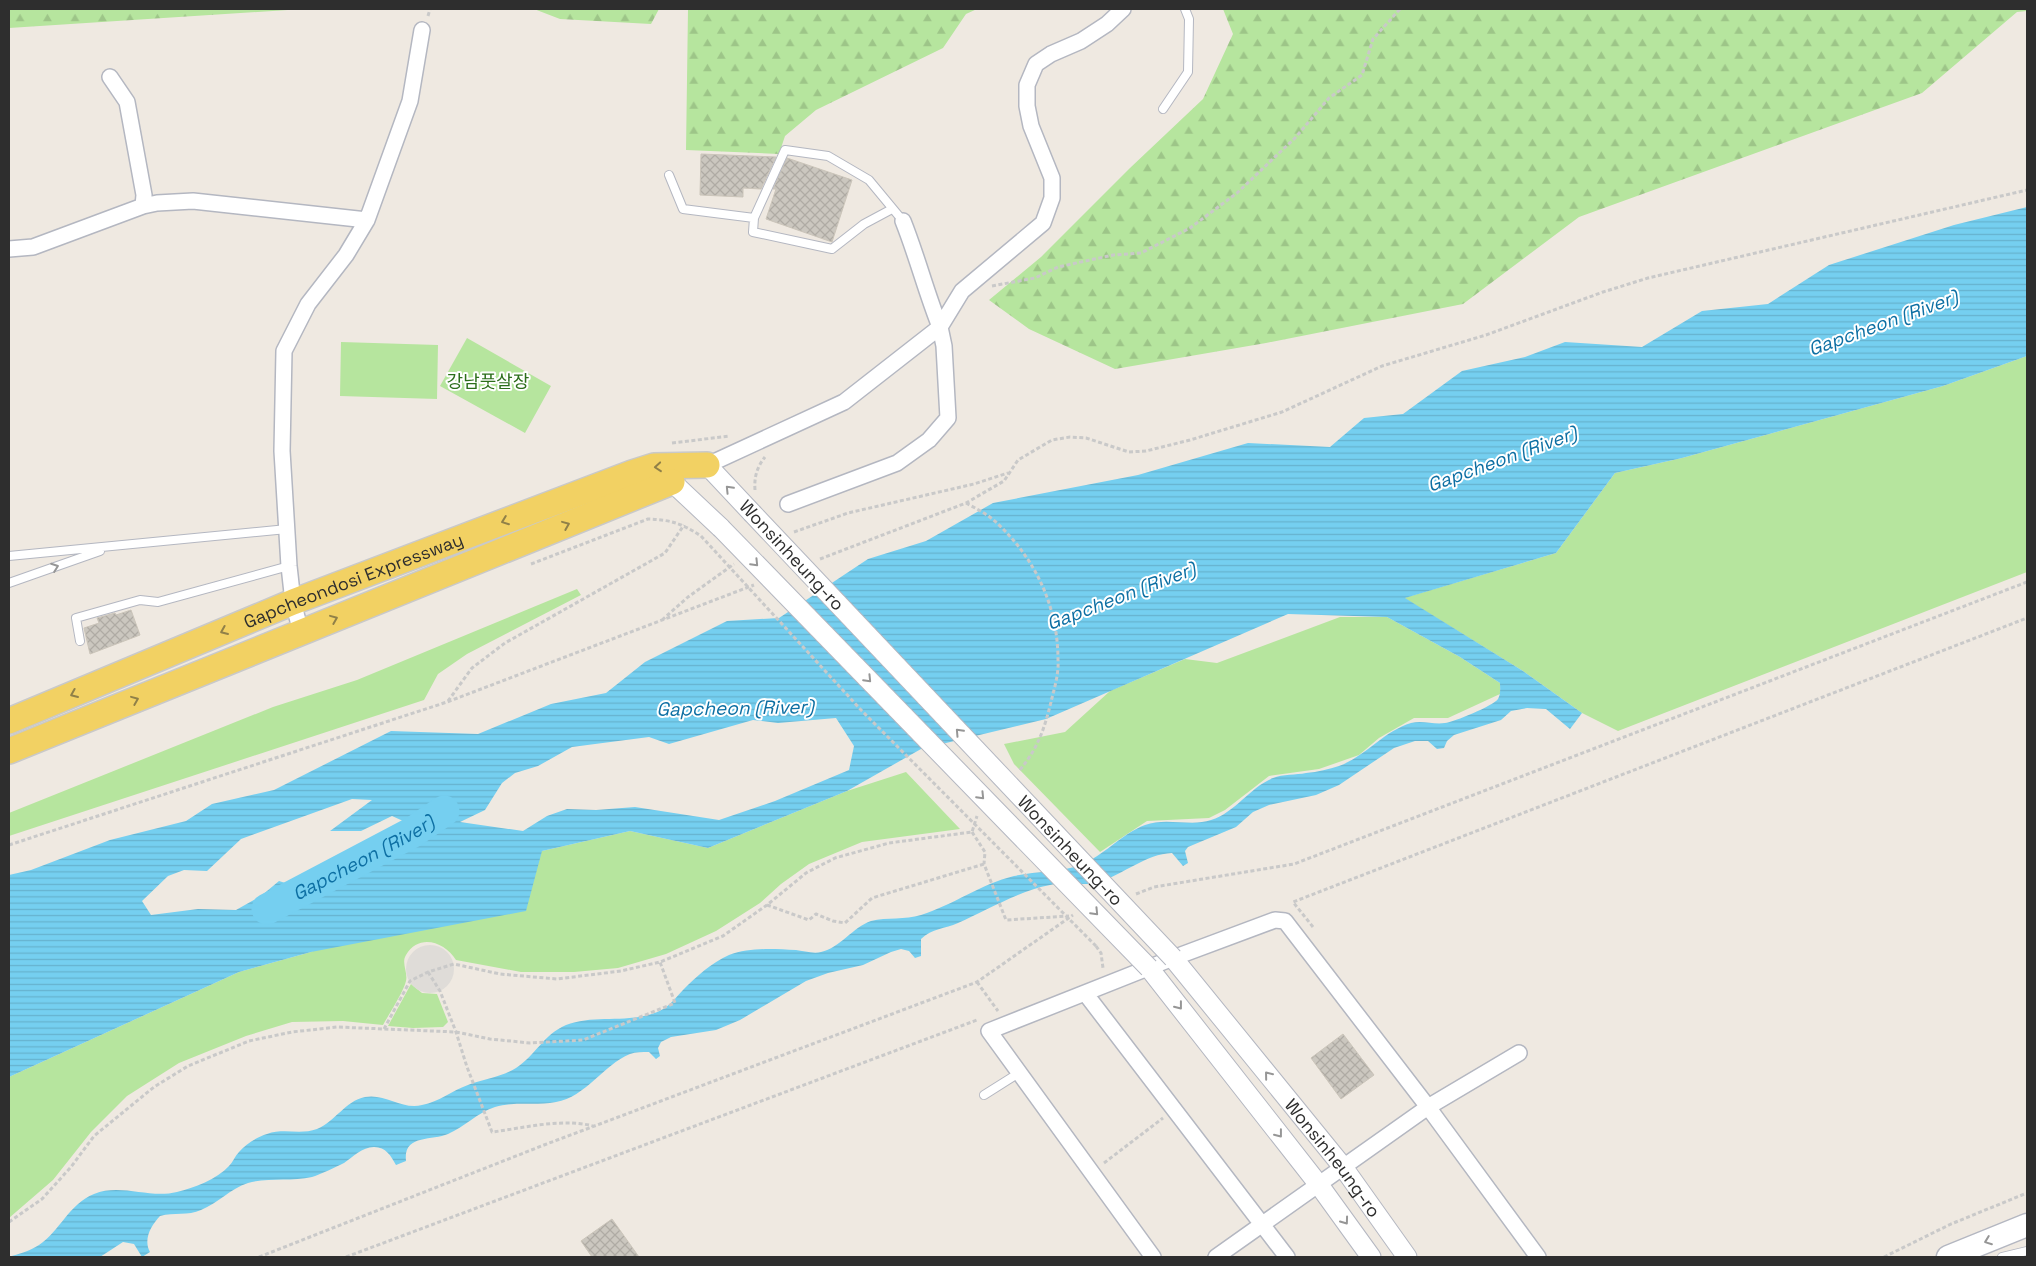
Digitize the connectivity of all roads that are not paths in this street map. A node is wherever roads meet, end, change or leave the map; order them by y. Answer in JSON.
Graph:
{"nodes":[{"id":1,"x":1122,"y":9,"type":"edge"},
{"id":2,"x":1185,"y":9,"type":"edge"},
{"id":3,"x":422,"y":30,"type":"dead end"},
{"id":4,"x":110,"y":77,"type":"dead end"},
{"id":5,"x":1163,"y":109,"type":"dead end"},
{"id":6,"x":669,"y":175,"type":"dead end"},
{"id":7,"x":143,"y":206,"type":"junction"},
{"id":8,"x":892,"y":209,"type":"junction"},
{"id":9,"x":754,"y":218,"type":"junction"},
{"id":10,"x":367,"y":220,"type":"junction"},
{"id":11,"x":903,"y":221,"type":"joint"},
{"id":12,"x":9,"y":249,"type":"edge"},
{"id":13,"x":940,"y":327,"type":"junction"},
{"id":14,"x":707,"y":465,"type":"junction"},
{"id":15,"x":672,"y":482,"type":"junction"},
{"id":16,"x":788,"y":504,"type":"dead end"},
{"id":17,"x":287,"y":529,"type":"junction"},
{"id":18,"x":108,"y":547,"type":"junction"},
{"id":19,"x":9,"y":556,"type":"edge"},
{"id":20,"x":289,"y":566,"type":"junction"},
{"id":21,"x":9,"y":582,"type":"edge"},
{"id":22,"x":293,"y":602,"type":"junction"},
{"id":23,"x":301,"y":632,"type":"junction"},
{"id":24,"x":80,"y":641,"type":"dead end"},
{"id":25,"x":9,"y":721,"type":"edge"},
{"id":26,"x":9,"y":751,"type":"edge"},
{"id":27,"x":1173,"y":958,"type":"junction"},
{"id":28,"x":1149,"y":968,"type":"junction"},
{"id":29,"x":1084,"y":993,"type":"junction"},
{"id":30,"x":1519,"y":1053,"type":"dead end"},
{"id":31,"x":1019,"y":1073,"type":"junction"},
{"id":32,"x":984,"y":1095,"type":"dead end"},
{"id":33,"x":1428,"y":1107,"type":"junction"},
{"id":34,"x":1343,"y":1168,"type":"junction"},
{"id":35,"x":1319,"y":1184,"type":"junction"},
{"id":36,"x":1263,"y":1224,"type":"junction"},
{"id":37,"x":2027,"y":1225,"type":"edge"},
{"id":38,"x":2027,"y":1251,"type":"edge"},
{"id":39,"x":1153,"y":1257,"type":"edge"},
{"id":40,"x":1216,"y":1257,"type":"edge"},
{"id":41,"x":1287,"y":1257,"type":"edge"},
{"id":42,"x":1371,"y":1257,"type":"edge"},
{"id":43,"x":1407,"y":1257,"type":"edge"},
{"id":44,"x":1538,"y":1257,"type":"edge"},
{"id":45,"x":1948,"y":1257,"type":"edge"},
{"id":46,"x":2002,"y":1257,"type":"edge"}],
"edges":[{"from":1,"to":13,"type":"street"},
{"from":2,"to":5,"type":"lane"},
{"from":3,"to":10,"type":"street"},
{"from":4,"to":7,"type":"street"},
{"from":6,"to":9,"type":"lane"},
{"from":7,"to":10,"type":"street"},
{"from":7,"to":12,"type":"street"},
{"from":8,"to":9,"type":"lane"},
{"from":8,"to":9,"type":"lane"},
{"from":8,"to":11,"type":"lane"},
{"from":10,"to":17,"type":"street"},
{"from":11,"to":13,"type":"street"},
{"from":13,"to":14,"type":"street"},
{"from":13,"to":16,"type":"street"},
{"from":14,"to":15,"type":"street"},
{"from":14,"to":22,"type":"main road","name":"Gapcheondosi Expressway","one_way":true},
{"from":27,"to":14,"type":"street","name":"Wonsinheung-ro","one_way":true,"bridge":true},
{"from":23,"to":15,"type":"main road","name":"Gapcheondosi Expressway","one_way":true},
{"from":15,"to":28,"type":"street","name":"Wonsinheung-ro","one_way":true,"bridge":true},
{"from":17,"to":18,"type":"lane"},
{"from":17,"to":20,"type":"street"},
{"from":18,"to":19,"type":"lane"},
{"from":21,"to":18,"type":"lane","one_way":true},
{"from":20,"to":22,"type":"street"},
{"from":20,"to":24,"type":"lane"},
{"from":22,"to":23,"type":"street"},
{"from":22,"to":25,"type":"main road","name":"Gapcheondosi Expressway","one_way":true},
{"from":26,"to":23,"type":"main road","name":"Gapcheondosi Expressway","one_way":true},
{"from":27,"to":28,"type":"street"},
{"from":27,"to":33,"type":"street"},
{"from":34,"to":27,"type":"street","name":"Wonsinheung-ro","one_way":true},
{"from":28,"to":29,"type":"street"},
{"from":28,"to":35,"type":"street","name":"Wonsinheung-ro","one_way":true},
{"from":29,"to":31,"type":"street"},
{"from":29,"to":36,"type":"street"},
{"from":30,"to":33,"type":"street"},
{"from":31,"to":32,"type":"lane"},
{"from":31,"to":39,"type":"street"},
{"from":33,"to":34,"type":"street"},
{"from":33,"to":44,"type":"street"},
{"from":34,"to":35,"type":"street"},
{"from":34,"to":43,"type":"street","name":"Wonsinheung-ro"},
{"from":35,"to":36,"type":"street"},
{"from":35,"to":42,"type":"street","name":"Wonsinheung-ro","one_way":true},
{"from":36,"to":40,"type":"street"},
{"from":36,"to":41,"type":"street"},
{"from":37,"to":45,"type":"main road","one_way":true},
{"from":38,"to":46,"type":"lane"}]}
